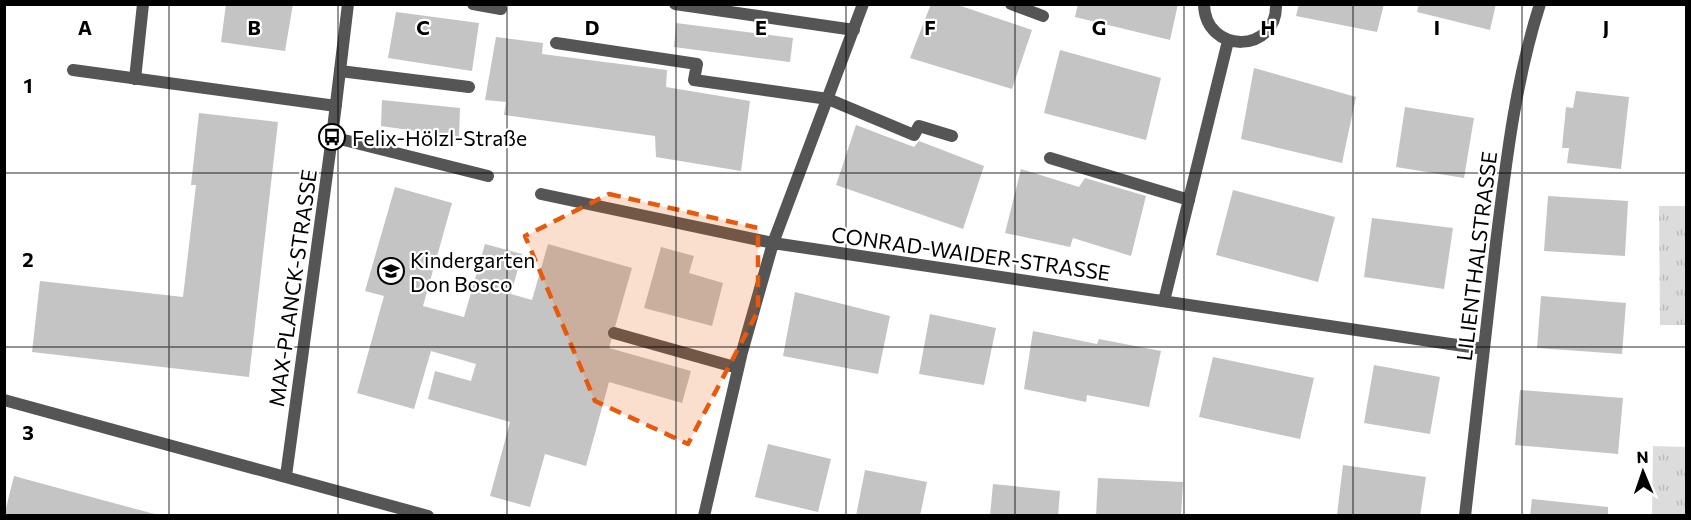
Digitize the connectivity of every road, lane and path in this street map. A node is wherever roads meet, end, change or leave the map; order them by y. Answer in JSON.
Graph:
{"nodes":[{"id":1,"x":143,"y":4,"type":"edge"},
{"id":2,"x":348,"y":4,"type":"edge"},
{"id":3,"x":473,"y":4,"type":"edge"},
{"id":4,"x":675,"y":4,"type":"edge"},
{"id":5,"x":862,"y":4,"type":"edge"},
{"id":6,"x":1011,"y":4,"type":"edge"},
{"id":7,"x":1204,"y":4,"type":"edge"},
{"id":8,"x":1276,"y":4,"type":"edge"},
{"id":9,"x":1540,"y":4,"type":"edge"},
{"id":10,"x":501,"y":9,"type":"dead end"},
{"id":11,"x":1044,"y":16,"type":"dead end"},
{"id":12,"x":854,"y":30,"type":"junction"},
{"id":13,"x":1228,"y":41,"type":"junction"},
{"id":14,"x":556,"y":43,"type":"dead end"},
{"id":15,"x":73,"y":70,"type":"dead end"},
{"id":16,"x":340,"y":71,"type":"junction"},
{"id":17,"x":135,"y":79,"type":"junction"},
{"id":18,"x":469,"y":87,"type":"dead end"},
{"id":19,"x":828,"y":99,"type":"junction"},
{"id":20,"x":336,"y":106,"type":"junction"},
{"id":21,"x":951,"y":136,"type":"dead end"},
{"id":22,"x":332,"y":138,"type":"junction"},
{"id":23,"x":1050,"y":158,"type":"dead end"},
{"id":24,"x":488,"y":176,"type":"dead end"},
{"id":25,"x":542,"y":194,"type":"dead end"},
{"id":26,"x":1189,"y":200,"type":"junction"},
{"id":27,"x":773,"y":243,"type":"junction"},
{"id":28,"x":1164,"y":301,"type":"junction"},
{"id":29,"x":614,"y":333,"type":"dead end"},
{"id":30,"x":1484,"y":349,"type":"junction"},
{"id":31,"x":738,"y":368,"type":"junction"},
{"id":32,"x":4,"y":400,"type":"edge"},
{"id":33,"x":286,"y":476,"type":"junction"},
{"id":34,"x":428,"y":516,"type":"edge"},
{"id":35,"x":704,"y":516,"type":"edge"},
{"id":36,"x":1465,"y":516,"type":"edge"}],
"edges":[{"from":1,"to":17,"type":"street"},
{"from":2,"to":16,"type":"street","name":"MAX-PLANCK-STRASSE"},
{"from":3,"to":10,"type":"street"},
{"from":4,"to":12,"type":"street"},
{"from":5,"to":12,"type":"street"},
{"from":6,"to":11,"type":"street"},
{"from":7,"to":13,"type":"street"},
{"from":8,"to":13,"type":"street"},
{"from":9,"to":30,"type":"street","name":"LILIENTHALSTRASSE"},
{"from":12,"to":19,"type":"street"},
{"from":13,"to":26,"type":"street"},
{"from":14,"to":19,"type":"street"},
{"from":15,"to":17,"type":"street"},
{"from":16,"to":18,"type":"street"},
{"from":16,"to":20,"type":"street","name":"MAX-PLANCK-STRASSE"},
{"from":17,"to":20,"type":"street"},
{"from":19,"to":21,"type":"street"},
{"from":19,"to":27,"type":"street"},
{"from":20,"to":22,"type":"street","name":"MAX-PLANCK-STRASSE"},
{"from":22,"to":24,"type":"street"},
{"from":22,"to":33,"type":"street","name":"MAX-PLANCK-STRASSE"},
{"from":23,"to":26,"type":"street"},
{"from":25,"to":27,"type":"street","name":"CONRAD-WAIDER-STRASSE"},
{"from":26,"to":28,"type":"street"},
{"from":27,"to":28,"type":"street","name":"CONRAD-WAIDER-STRASSE"},
{"from":27,"to":31,"type":"street"},
{"from":28,"to":30,"type":"street","name":"CONRAD-WAIDER-STRASSE"},
{"from":29,"to":31,"type":"street"},
{"from":30,"to":36,"type":"street","name":"LILIENTHALSTRASSE"},
{"from":31,"to":35,"type":"street"},
{"from":32,"to":33,"type":"street"},
{"from":33,"to":34,"type":"street"}]}
